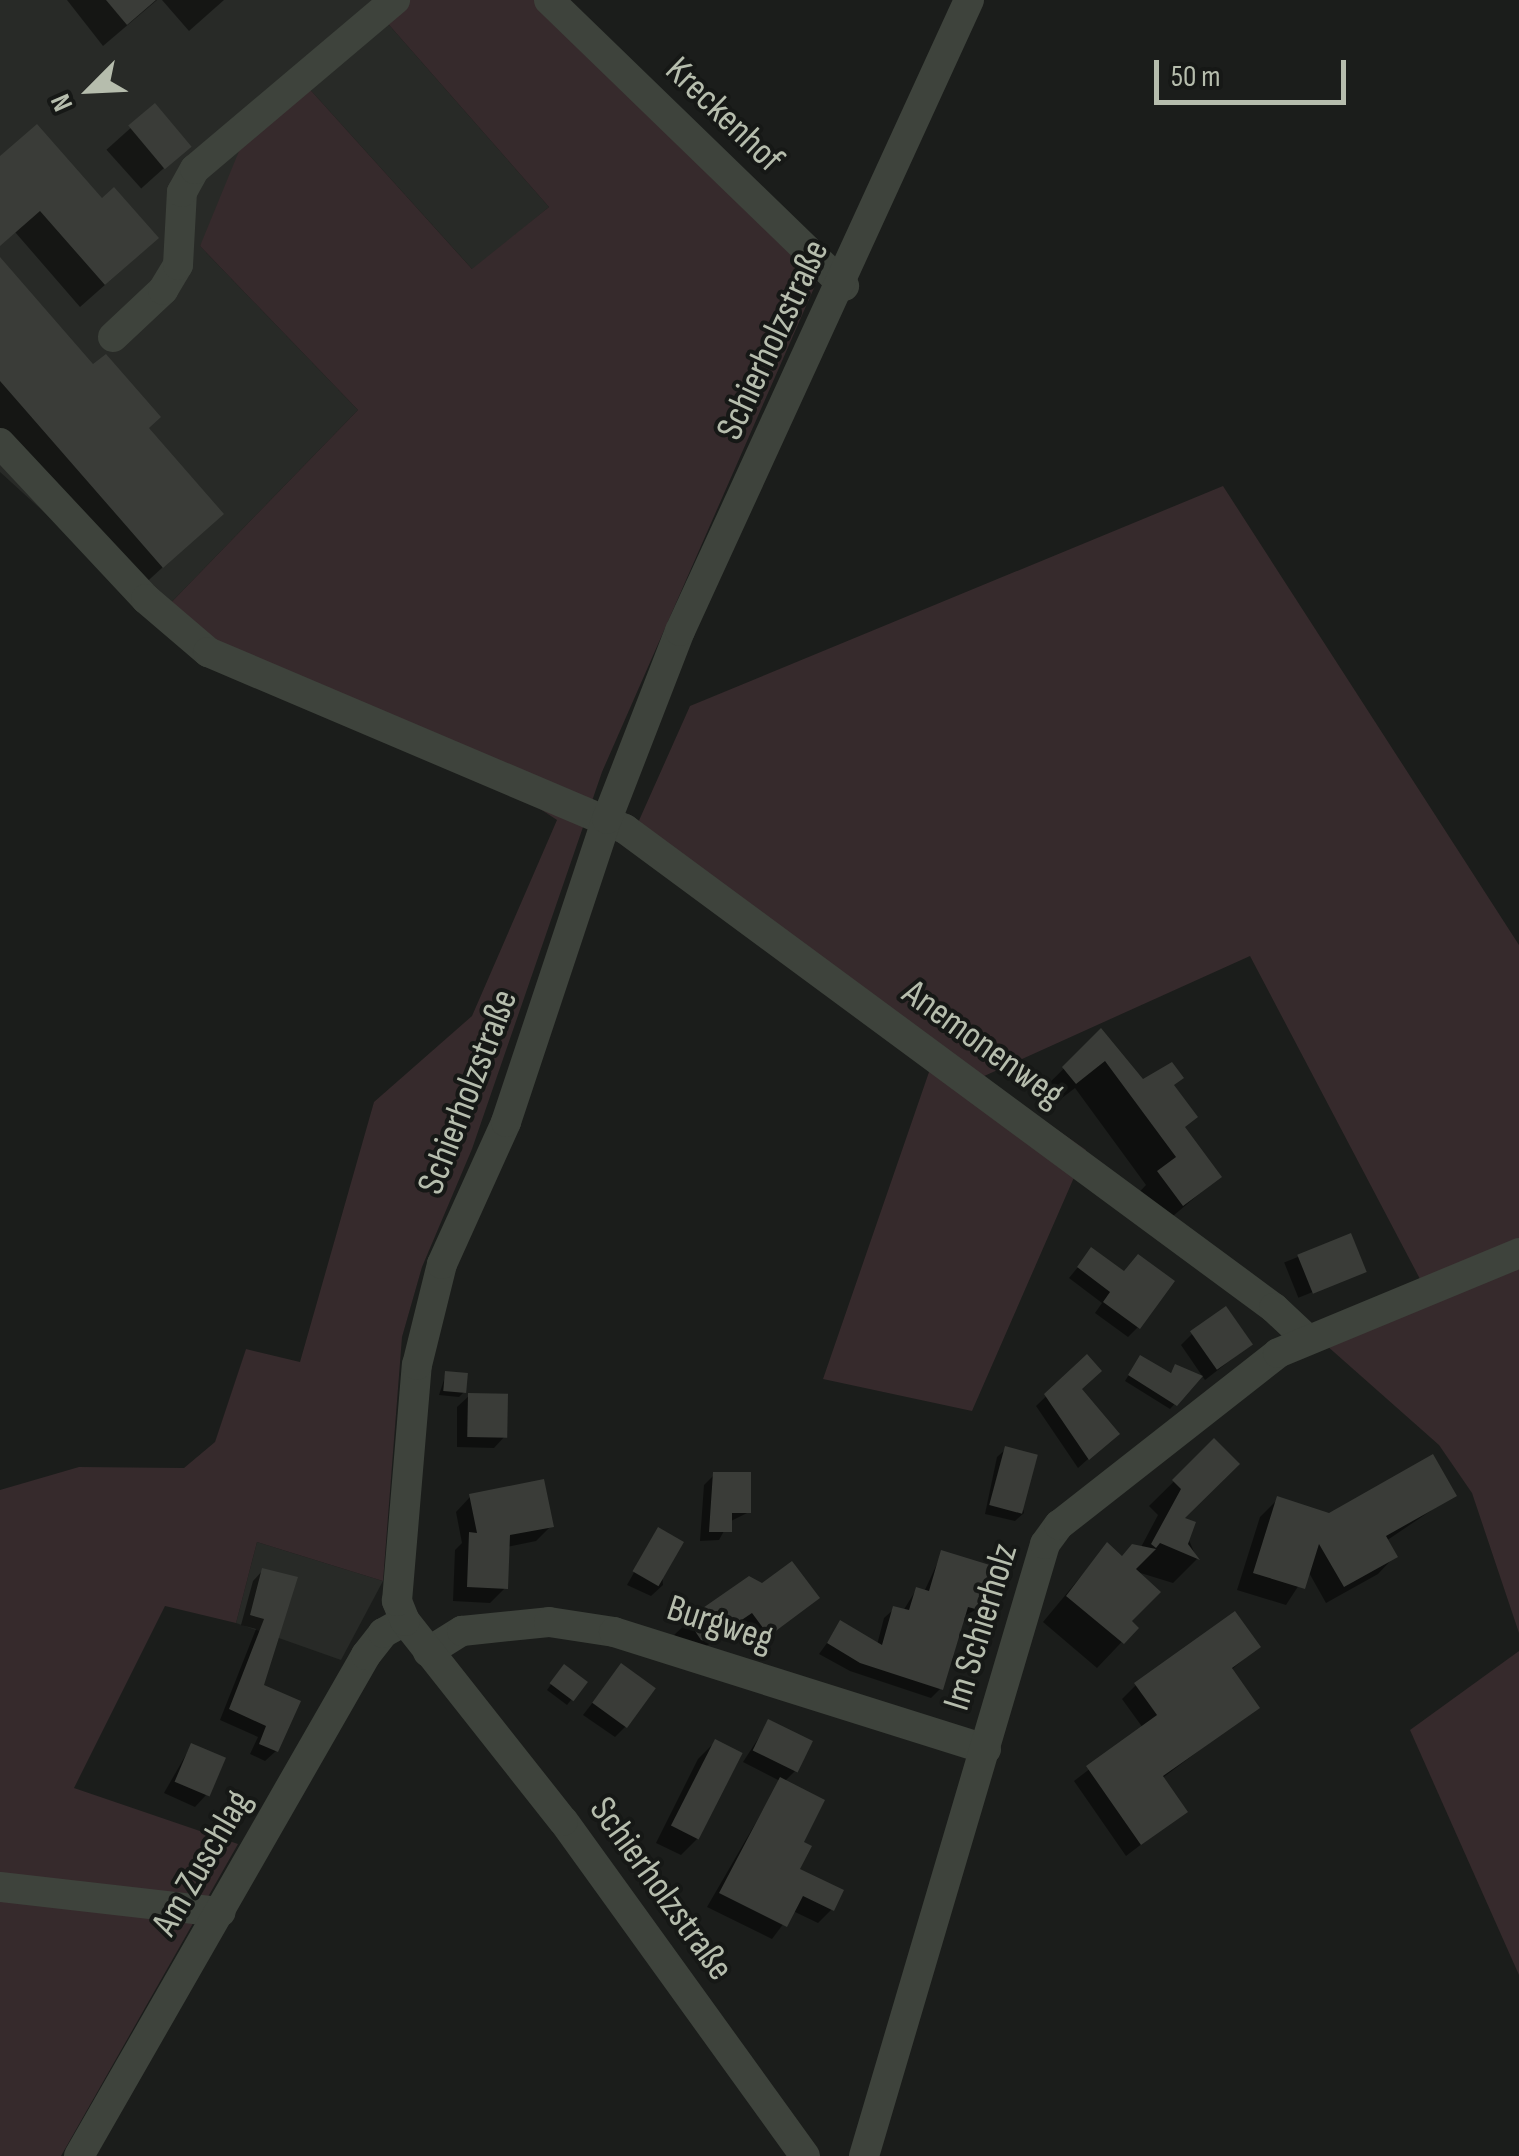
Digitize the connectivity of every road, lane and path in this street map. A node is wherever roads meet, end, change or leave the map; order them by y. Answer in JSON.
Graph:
{"nodes":[{"id":1,"x":395,"y":0,"type":"edge"},
{"id":2,"x":549,"y":0,"type":"edge"},
{"id":3,"x":969,"y":0,"type":"edge"},
{"id":4,"x":844,"y":286,"type":"junction"},
{"id":5,"x":113,"y":337,"type":"dead end"},
{"id":6,"x":0,"y":443,"type":"edge"},
{"id":7,"x":607,"y":819,"type":"junction"},
{"id":8,"x":1519,"y":1253,"type":"edge"},
{"id":9,"x":1307,"y":1340,"type":"junction"},
{"id":10,"x":405,"y":1621,"type":"junction"},
{"id":11,"x":428,"y":1652,"type":"junction"},
{"id":12,"x":986,"y":1749,"type":"junction"},
{"id":13,"x":0,"y":1887,"type":"edge"},
{"id":14,"x":221,"y":1912,"type":"junction"},
{"id":15,"x":79,"y":2156,"type":"edge"},
{"id":16,"x":805,"y":2156,"type":"edge"},
{"id":17,"x":864,"y":2156,"type":"edge"}],
"edges":[{"from":1,"to":5,"type":"street"},
{"from":2,"to":4,"type":"street","name":"Kreckenhof"},
{"from":3,"to":4,"type":"street","name":"Schierholzstraße"},
{"from":4,"to":7,"type":"street","name":"Schierholzstraße"},
{"from":6,"to":7,"type":"street","name":"Anemonenweg"},
{"from":7,"to":9,"type":"street","name":"Anemonenweg"},
{"from":7,"to":10,"type":"street","name":"Schierholzstraße"},
{"from":8,"to":9,"type":"street","name":"Im Schierholz"},
{"from":9,"to":12,"type":"street","name":"Im Schierholz"},
{"from":10,"to":11,"type":"street","name":"Schierholzstraße"},
{"from":10,"to":14,"type":"street","name":"Am Zuschlag"},
{"from":11,"to":12,"type":"street","name":"Burgweg"},
{"from":11,"to":16,"type":"street","name":"Schierholzstraße"},
{"from":12,"to":17,"type":"street","name":"Im Schierholz"},
{"from":13,"to":14,"type":"street"},
{"from":14,"to":15,"type":"street","name":"Am Zuschlag"}]}
